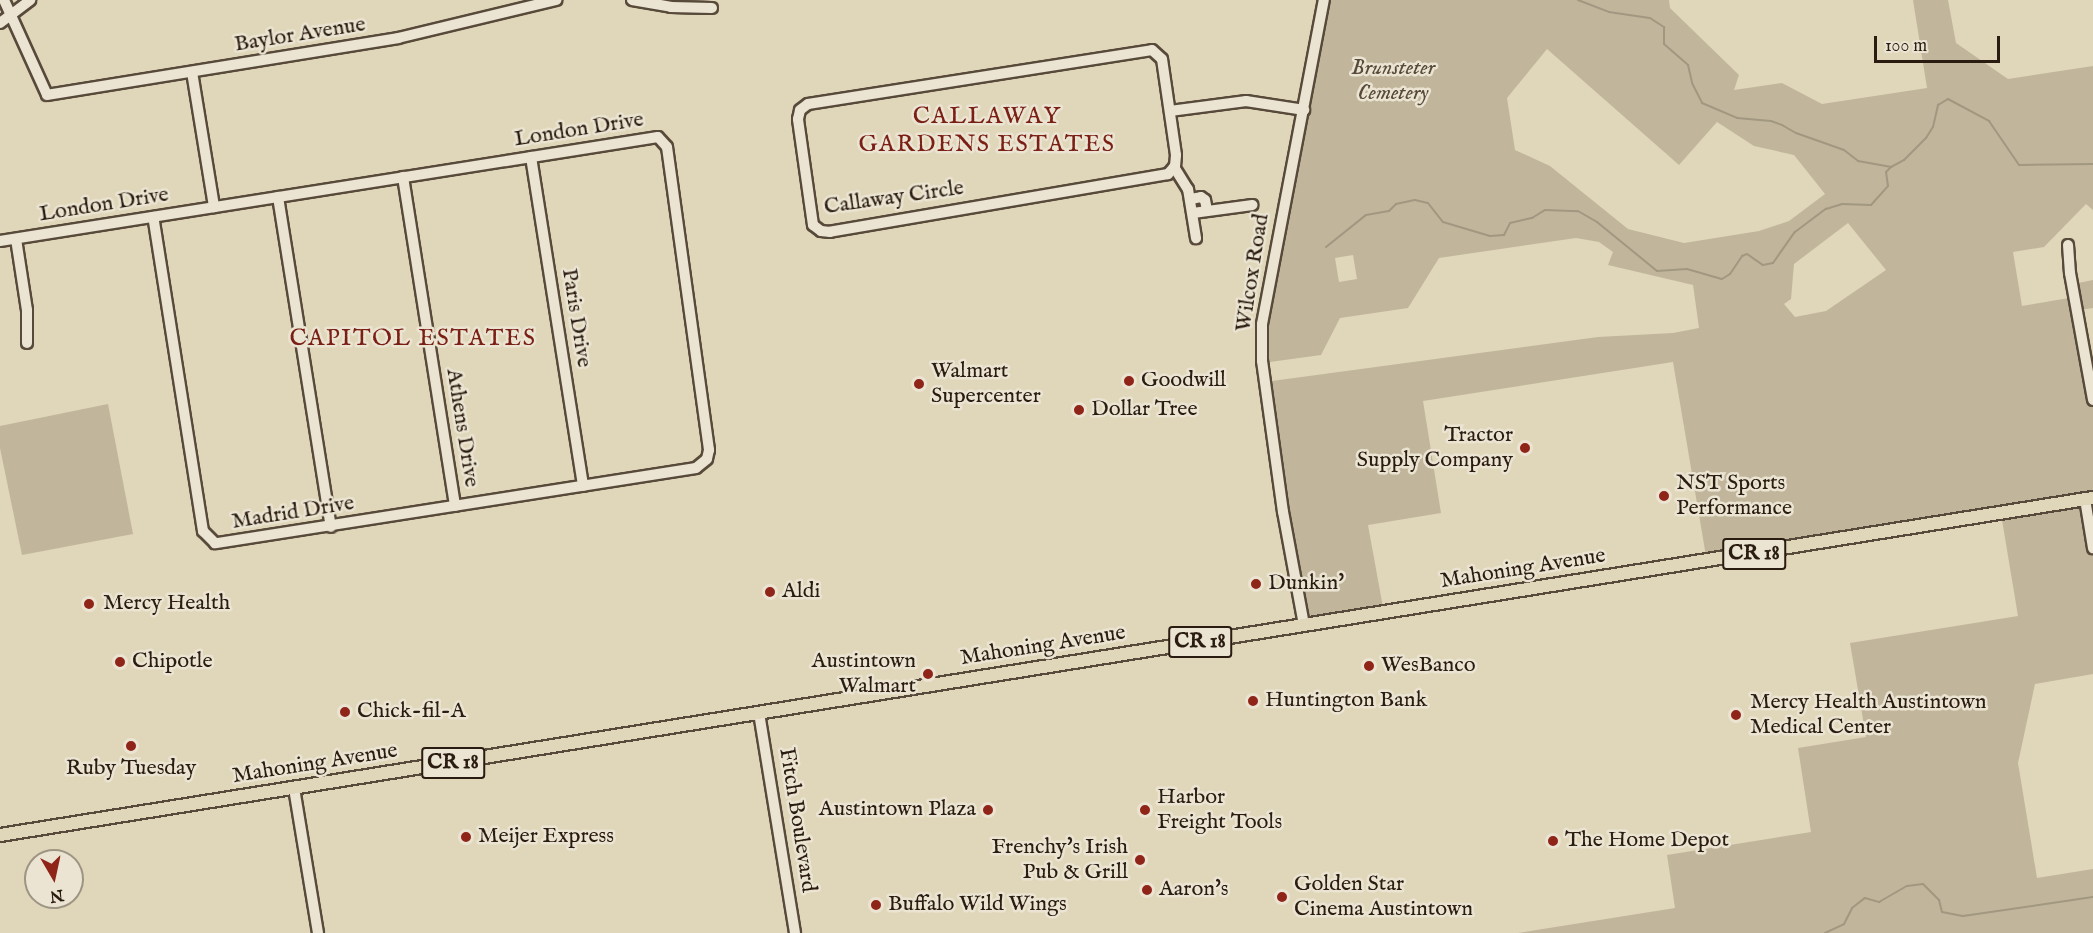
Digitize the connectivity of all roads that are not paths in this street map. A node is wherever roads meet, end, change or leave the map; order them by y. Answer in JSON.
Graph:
{"nodes":[{"id":1,"x":4,"y":0,"type":"edge"},
{"id":2,"x":30,"y":0,"type":"edge"},
{"id":3,"x":556,"y":0,"type":"edge"},
{"id":4,"x":632,"y":0,"type":"edge"},
{"id":5,"x":1324,"y":0,"type":"edge"},
{"id":6,"x":712,"y":8,"type":"dead end"},
{"id":7,"x":10,"y":16,"type":"junction"},
{"id":8,"x":0,"y":23,"type":"edge"},
{"id":9,"x":192,"y":72,"type":"junction"},
{"id":10,"x":1304,"y":110,"type":"junction"},
{"id":11,"x":1170,"y":111,"type":"junction"},
{"id":12,"x":531,"y":157,"type":"junction"},
{"id":13,"x":1174,"y":167,"type":"junction"},
{"id":14,"x":403,"y":177,"type":"junction"},
{"id":15,"x":278,"y":197,"type":"junction"},
{"id":16,"x":1191,"y":199,"type":"junction"},
{"id":17,"x":1252,"y":205,"type":"dead end"},
{"id":18,"x":214,"y":207,"type":"junction"},
{"id":19,"x":1207,"y":210,"type":"junction"},
{"id":20,"x":1193,"y":213,"type":"junction"},
{"id":21,"x":153,"y":217,"type":"junction"},
{"id":22,"x":16,"y":238,"type":"junction"},
{"id":23,"x":1196,"y":238,"type":"dead end"},
{"id":24,"x":0,"y":241,"type":"edge"},
{"id":25,"x":2068,"y":245,"type":"dead end"},
{"id":26,"x":27,"y":343,"type":"dead end"},
{"id":27,"x":2093,"y":400,"type":"edge"},
{"id":28,"x":705,"y":461,"type":"joint"},
{"id":29,"x":584,"y":486,"type":"junction"},
{"id":30,"x":2089,"y":499,"type":"edge"},
{"id":31,"x":455,"y":506,"type":"junction"},
{"id":32,"x":331,"y":526,"type":"junction"},
{"id":33,"x":2093,"y":548,"type":"edge"},
{"id":34,"x":1304,"y":625,"type":"junction"},
{"id":35,"x":759,"y":713,"type":"junction"},
{"id":36,"x":294,"y":788,"type":"junction"},
{"id":37,"x":0,"y":835,"type":"edge"},
{"id":38,"x":318,"y":933,"type":"edge"},
{"id":39,"x":795,"y":933,"type":"edge"}],
"edges":[{"from":1,"to":7,"type":"street"},
{"from":2,"to":7,"type":"street"},
{"from":3,"to":9,"type":"street","name":"Baylor Avenue"},
{"from":4,"to":6,"type":"street"},
{"from":5,"to":10,"type":"street","name":"Wilcox Road"},
{"from":7,"to":8,"type":"street"},
{"from":7,"to":9,"type":"street","name":"Baylor Avenue"},
{"from":9,"to":18,"type":"street"},
{"from":10,"to":11,"type":"street"},
{"from":10,"to":34,"type":"street","name":"Wilcox Road"},
{"from":11,"to":13,"type":"street","name":"Callaway Circle"},
{"from":11,"to":13,"type":"street","name":"Callaway Circle"},
{"from":12,"to":14,"type":"street","name":"London Drive"},
{"from":12,"to":28,"type":"street","name":"London Drive"},
{"from":12,"to":29,"type":"street","name":"Paris Drive"},
{"from":13,"to":16,"type":"street"},
{"from":14,"to":15,"type":"street","name":"London Drive"},
{"from":14,"to":31,"type":"street","name":"Athens Drive"},
{"from":15,"to":18,"type":"street","name":"London Drive"},
{"from":15,"to":32,"type":"street"},
{"from":16,"to":19,"type":"street"},
{"from":16,"to":20,"type":"street"},
{"from":17,"to":19,"type":"street"},
{"from":18,"to":21,"type":"street","name":"London Drive"},
{"from":19,"to":20,"type":"street"},
{"from":20,"to":23,"type":"street"},
{"from":21,"to":22,"type":"street","name":"London Drive"},
{"from":21,"to":32,"type":"street","name":"Madrid Drive"},
{"from":22,"to":24,"type":"street","name":"London Drive"},
{"from":22,"to":26,"type":"street"},
{"from":25,"to":27,"type":"street"},
{"from":28,"to":29,"type":"street","name":"Madrid Drive"},
{"from":29,"to":31,"type":"street","name":"Madrid Drive"},
{"from":30,"to":33,"type":"street"},
{"from":30,"to":34,"type":"main road","name":"Mahoning Avenue","number":"CR 18"},
{"from":31,"to":32,"type":"street","name":"Madrid Drive"},
{"from":34,"to":35,"type":"main road","name":"Mahoning Avenue","number":"CR 18"},
{"from":35,"to":36,"type":"main road","name":"Mahoning Avenue","number":"CR 18"},
{"from":35,"to":39,"type":"street","name":"Fitch Boulevard"},
{"from":36,"to":37,"type":"main road","name":"Mahoning Avenue","number":"CR 18"},
{"from":36,"to":38,"type":"street"}]}
